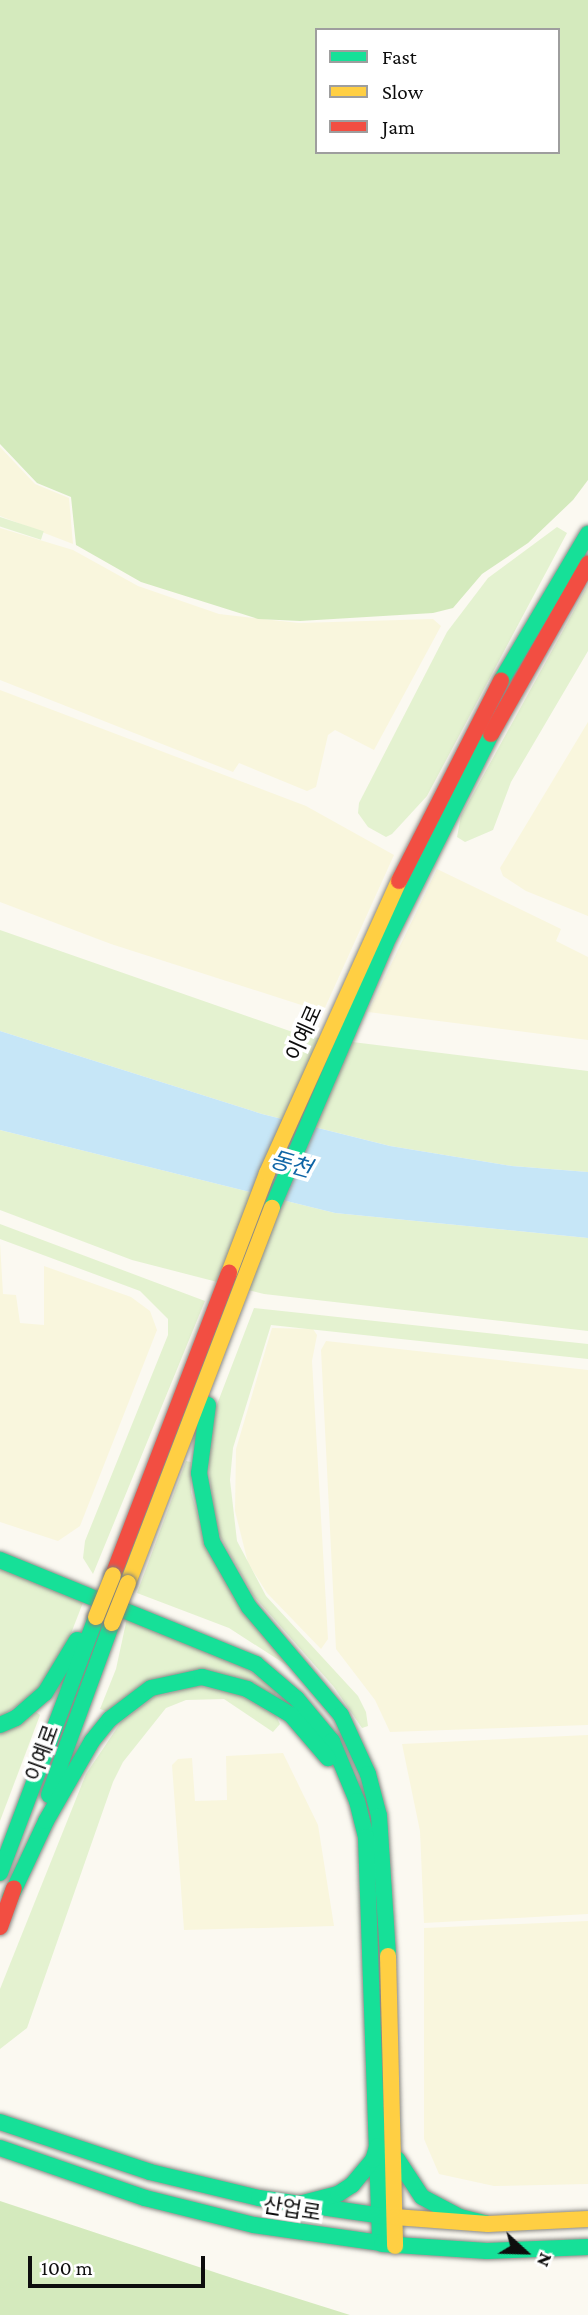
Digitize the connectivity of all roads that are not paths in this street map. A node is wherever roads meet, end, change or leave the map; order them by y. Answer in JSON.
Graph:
{"nodes":[{"id":1,"x":588,"y":534,"type":"edge"},
{"id":2,"x":588,"y":564,"type":"edge"},
{"id":3,"x":232,"y":1316,"type":"junction"},
{"id":4,"x":0,"y":1550,"type":"edge"},
{"id":5,"x":0,"y":1560,"type":"edge"},
{"id":6,"x":94,"y":1616,"type":"junction"},
{"id":7,"x":0,"y":1725,"type":"edge"},
{"id":8,"x":366,"y":1837,"type":"junction"},
{"id":9,"x":383,"y":1854,"type":"junction"},
{"id":10,"x":0,"y":1873,"type":"edge"},
{"id":11,"x":10,"y":1898,"type":"junction"},
{"id":12,"x":0,"y":1927,"type":"edge"},
{"id":13,"x":0,"y":2122,"type":"edge"},
{"id":14,"x":386,"y":2145,"type":"junction"},
{"id":15,"x":0,"y":2148,"type":"edge"},
{"id":16,"x":299,"y":2204,"type":"junction"},
{"id":17,"x":387,"y":2217,"type":"junction"},
{"id":18,"x":588,"y":2219,"type":"edge"},
{"id":19,"x":488,"y":2224,"type":"junction"},
{"id":20,"x":387,"y":2245,"type":"junction"},
{"id":21,"x":588,"y":2247,"type":"edge"}],
"edges":[{"from":1,"to":6,"type":"main road","name":"이예로","bridge":true},
{"from":2,"to":3,"type":"main road","name":"이예로"},
{"from":3,"to":9,"type":"main road"},
{"from":3,"to":11,"type":"main road","name":"이예로","bridge":true},
{"from":4,"to":9,"type":"main road"},
{"from":5,"to":8,"type":"main road"},
{"from":6,"to":7,"type":"main road"},
{"from":6,"to":10,"type":"main road","name":"이예로"},
{"from":8,"to":11,"type":"main road"},
{"from":8,"to":14,"type":"main road"},
{"from":9,"to":14,"type":"main road"},
{"from":11,"to":12,"type":"main road"},
{"from":13,"to":16,"type":"main road","name":"산업로"},
{"from":14,"to":16,"type":"main road"},
{"from":14,"to":17,"type":"main road"},
{"from":14,"to":19,"type":"main road"},
{"from":15,"to":20,"type":"main road","name":"산업로"},
{"from":16,"to":17,"type":"main road","name":"산업로"},
{"from":17,"to":19,"type":"main road","name":"산업로"},
{"from":17,"to":20,"type":"main road"},
{"from":18,"to":19,"type":"main road","name":"산업로"},
{"from":20,"to":21,"type":"main road","name":"산업로"}]}
